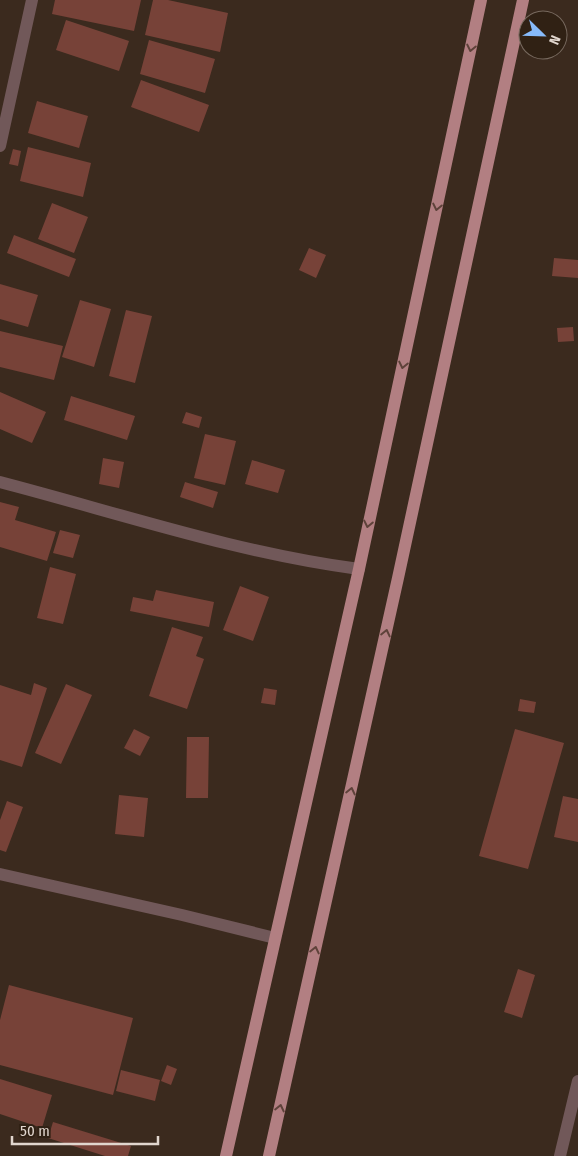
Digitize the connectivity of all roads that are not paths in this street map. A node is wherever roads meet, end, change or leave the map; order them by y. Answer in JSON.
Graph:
{"nodes":[{"id":1,"x":32,"y":0,"type":"edge"},
{"id":2,"x":481,"y":0,"type":"edge"},
{"id":3,"x":523,"y":0,"type":"edge"},
{"id":4,"x":0,"y":146,"type":"edge"},
{"id":5,"x":0,"y":482,"type":"edge"},
{"id":6,"x":359,"y":569,"type":"junction"},
{"id":7,"x":0,"y":874,"type":"edge"},
{"id":8,"x":275,"y":938,"type":"junction"},
{"id":9,"x":578,"y":1081,"type":"edge"},
{"id":10,"x":226,"y":1156,"type":"edge"},
{"id":11,"x":269,"y":1156,"type":"edge"},
{"id":12,"x":560,"y":1156,"type":"edge"}],
"edges":[{"from":1,"to":4,"type":"street"},
{"from":2,"to":6,"type":"main road","one_way":true},
{"from":11,"to":3,"type":"main road","one_way":true},
{"from":5,"to":6,"type":"street"},
{"from":6,"to":8,"type":"main road"},
{"from":7,"to":8,"type":"street"},
{"from":8,"to":10,"type":"main road"},
{"from":9,"to":12,"type":"street"}]}
